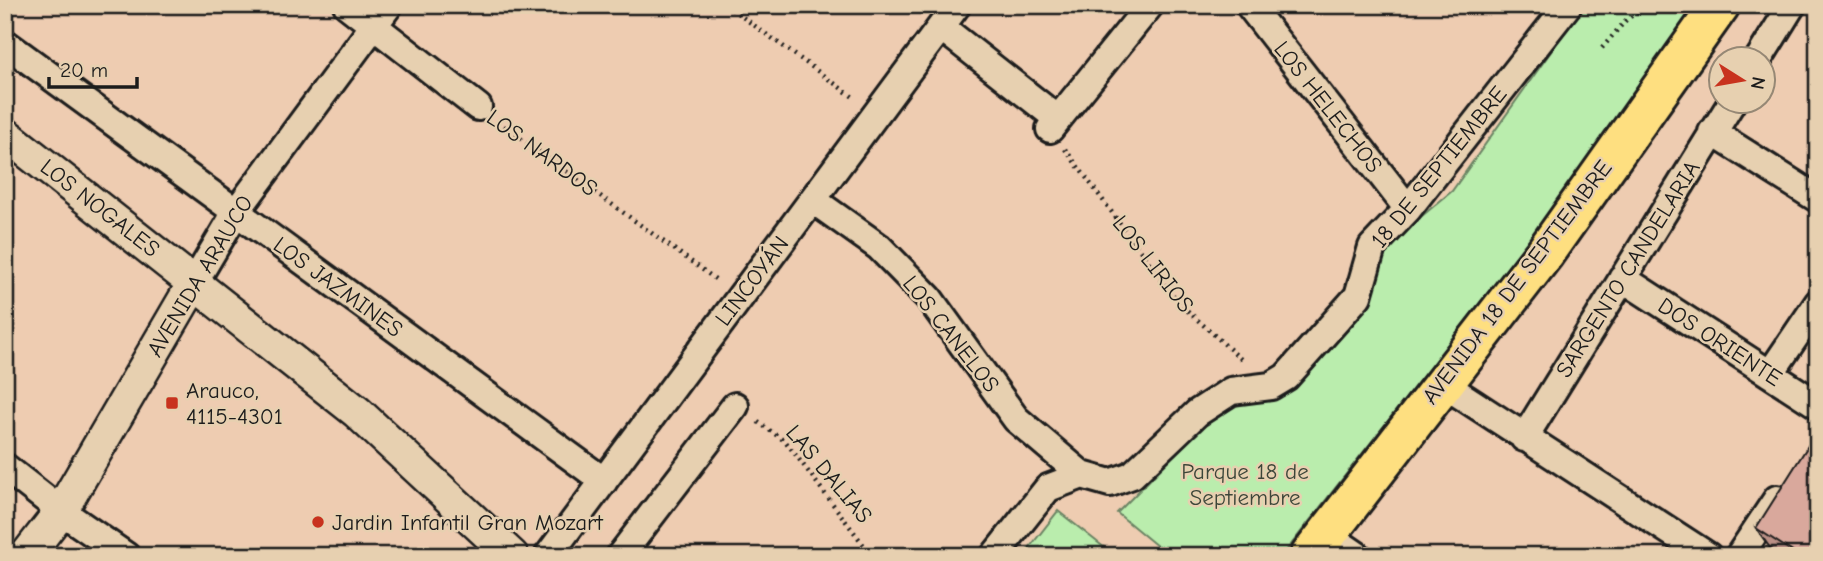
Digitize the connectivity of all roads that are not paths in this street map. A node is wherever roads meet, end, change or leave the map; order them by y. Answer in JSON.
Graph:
{"nodes":[{"id":1,"x":347,"y":5,"type":"edge"},
{"id":2,"x":957,"y":5,"type":"edge"},
{"id":3,"x":1150,"y":5,"type":"edge"},
{"id":4,"x":1249,"y":5,"type":"edge"},
{"id":5,"x":1568,"y":5,"type":"edge"},
{"id":6,"x":1720,"y":5,"type":"edge"},
{"id":7,"x":1792,"y":5,"type":"edge"},
{"id":8,"x":381,"y":15,"type":"edge"},
{"id":9,"x":941,"y":27,"type":"junction"},
{"id":10,"x":5,"y":43,"type":"edge"},
{"id":11,"x":1767,"y":46,"type":"edge"},
{"id":12,"x":478,"y":107,"type":"road end"},
{"id":13,"x":1723,"y":116,"type":"edge"},
{"id":14,"x":1712,"y":132,"type":"junction"},
{"id":15,"x":5,"y":134,"type":"edge"},
{"id":16,"x":1818,"y":199,"type":"edge"},
{"id":17,"x":813,"y":200,"type":"junction"},
{"id":18,"x":1408,"y":209,"type":"junction"},
{"id":19,"x":236,"y":212,"type":"junction"},
{"id":20,"x":1622,"y":278,"type":"junction"},
{"id":21,"x":194,"y":283,"type":"junction"},
{"id":22,"x":1818,"y":303,"type":"edge"},
{"id":23,"x":1770,"y":374,"type":"junction"},
{"id":24,"x":1442,"y":383,"type":"junction"},
{"id":25,"x":1818,"y":405,"type":"edge"},
{"id":26,"x":735,"y":406,"type":"road end"},
{"id":27,"x":1524,"y":438,"type":"junction"},
{"id":28,"x":5,"y":467,"type":"edge"},
{"id":29,"x":1082,"y":475,"type":"junction"},
{"id":30,"x":1789,"y":480,"type":"edge"},
{"id":31,"x":604,"y":481,"type":"junction"},
{"id":32,"x":61,"y":512,"type":"junction"},
{"id":33,"x":1318,"y":545,"type":"edge"},
{"id":34,"x":555,"y":553,"type":"edge"},
{"id":35,"x":26,"y":556,"type":"edge"},
{"id":36,"x":126,"y":556,"type":"edge"},
{"id":37,"x":512,"y":556,"type":"edge"},
{"id":38,"x":620,"y":556,"type":"edge"},
{"id":39,"x":994,"y":556,"type":"edge"},
{"id":40,"x":1358,"y":556,"type":"edge"},
{"id":41,"x":1708,"y":556,"type":"edge"},
{"id":42,"x":1739,"y":556,"type":"edge"}],
"edges":[{"from":1,"to":8,"type":"street","name":"LOS NARDOS"},
{"from":2,"to":9,"type":"street","name":"LINCOYÁN"},
{"from":3,"to":9,"type":"street"},
{"from":4,"to":18,"type":"street","name":"LOS HELECHOS"},
{"from":5,"to":18,"type":"street","name":"18 DE SEPTIEMBRE"},
{"from":6,"to":24,"type":"main road","name":"AVENIDA 18 DE SEPTIEMBRE"},
{"from":7,"to":11,"type":"street"},
{"from":8,"to":12,"type":"street","name":"LOS NARDOS"},
{"from":8,"to":19,"type":"street","name":"AVENIDA ARAUCO"},
{"from":9,"to":17,"type":"street","name":"LINCOYÁN"},
{"from":10,"to":19,"type":"street","name":"LOS JAZMINES"},
{"from":13,"to":14,"type":"street","name":"SARGENTO CANDELARIA"},
{"from":14,"to":16,"type":"street"},
{"from":14,"to":20,"type":"street","name":"SARGENTO CANDELARIA"},
{"from":15,"to":21,"type":"street","name":"LOS NOGALES"},
{"from":17,"to":29,"type":"street","name":"LOS CANELOS"},
{"from":17,"to":31,"type":"street","name":"LINCOYÁN"},
{"from":18,"to":29,"type":"street","name":"18 DE SEPTIEMBRE"},
{"from":19,"to":21,"type":"street","name":"AVENIDA ARAUCO"},
{"from":19,"to":31,"type":"street","name":"LOS JAZMINES"},
{"from":20,"to":23,"type":"street","name":"DOS ORIENTE"},
{"from":20,"to":27,"type":"street","name":"SARGENTO CANDELARIA"},
{"from":21,"to":32,"type":"street","name":"AVENIDA ARAUCO"},
{"from":21,"to":37,"type":"street","name":"LOS NOGALES"},
{"from":22,"to":23,"type":"street"},
{"from":23,"to":25,"type":"street","name":"DOS ORIENTE"},
{"from":24,"to":27,"type":"street"},
{"from":24,"to":33,"type":"main road","name":"AVENIDA 18 DE SEPTIEMBRE"},
{"from":26,"to":38,"type":"street"},
{"from":27,"to":41,"type":"street"},
{"from":28,"to":32,"type":"street"},
{"from":29,"to":39,"type":"street"},
{"from":30,"to":42,"type":"street"},
{"from":31,"to":34,"type":"street","name":"LINCOYÁN"},
{"from":32,"to":35,"type":"street","name":"AVENIDA ARAUCO"},
{"from":32,"to":36,"type":"street"},
{"from":33,"to":40,"type":"street"}]}
